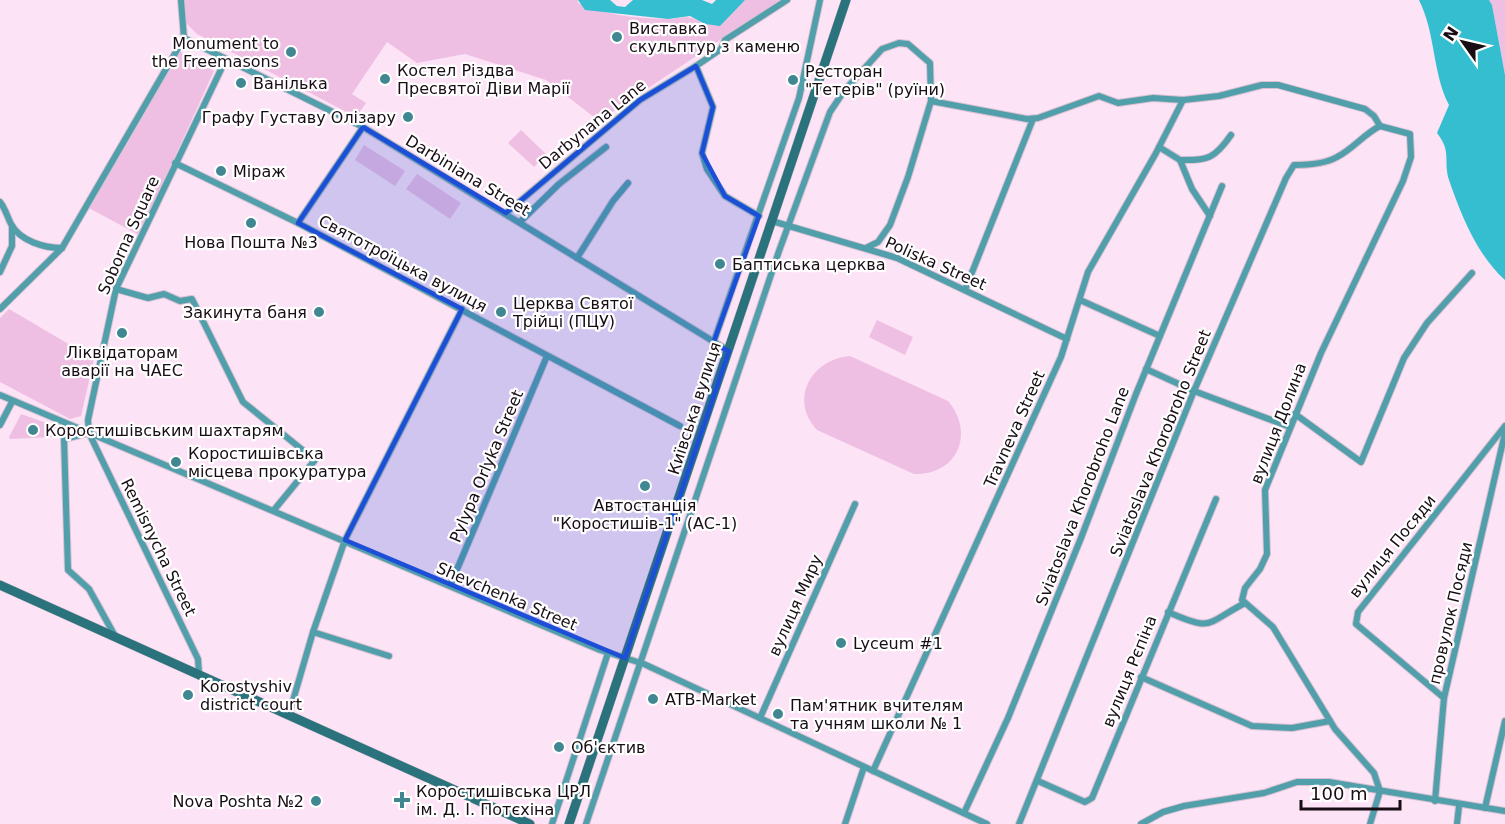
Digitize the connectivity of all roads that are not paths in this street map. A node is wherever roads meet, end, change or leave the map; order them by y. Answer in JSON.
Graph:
{"nodes":[{"id":1,"x":181,"y":0,"type":"edge"},
{"id":2,"x":787,"y":0,"type":"edge"},
{"id":3,"x":820,"y":0,"type":"edge"},
{"id":4,"x":846,"y":0,"type":"edge"},
{"id":5,"x":184,"y":38,"type":"junction"},
{"id":6,"x":226,"y":59,"type":"junction"},
{"id":7,"x":696,"y":66,"type":"junction"},
{"id":8,"x":1183,"y":100,"type":"junction"},
{"id":9,"x":931,"y":101,"type":"junction"},
{"id":10,"x":1033,"y":119,"type":"junction"},
{"id":11,"x":1380,"y":126,"type":"junction"},
{"id":12,"x":363,"y":127,"type":"junction"},
{"id":13,"x":1231,"y":135,"type":"dead end"},
{"id":14,"x":606,"y":147,"type":"dead end"},
{"id":15,"x":1159,"y":147,"type":"junction"},
{"id":16,"x":1180,"y":160,"type":"junction"},
{"id":17,"x":175,"y":163,"type":"junction"},
{"id":18,"x":628,"y":183,"type":"dead end"},
{"id":19,"x":1222,"y":186,"type":"dead end"},
{"id":20,"x":0,"y":202,"type":"edge"},
{"id":21,"x":506,"y":213,"type":"junction"},
{"id":22,"x":759,"y":216,"type":"junction"},
{"id":23,"x":1210,"y":216,"type":"junction"},
{"id":24,"x":772,"y":221,"type":"junction"},
{"id":25,"x":520,"y":222,"type":"junction"},
{"id":26,"x":298,"y":223,"type":"junction"},
{"id":27,"x":790,"y":226,"type":"junction"},
{"id":28,"x":12,"y":227,"type":"junction"},
{"id":29,"x":62,"y":248,"type":"junction"},
{"id":30,"x":866,"y":248,"type":"junction"},
{"id":31,"x":578,"y":258,"type":"junction"},
{"id":32,"x":0,"y":272,"type":"edge"},
{"id":33,"x":1472,"y":273,"type":"dead end"},
{"id":34,"x":116,"y":289,"type":"junction"},
{"id":35,"x":965,"y":290,"type":"junction"},
{"id":36,"x":1080,"y":300,"type":"junction"},
{"id":37,"x":0,"y":309,"type":"edge"},
{"id":38,"x":462,"y":309,"type":"junction"},
{"id":39,"x":1160,"y":336,"type":"junction"},
{"id":40,"x":1067,"y":339,"type":"junction"},
{"id":41,"x":713,"y":344,"type":"junction"},
{"id":42,"x":729,"y":351,"type":"junction"},
{"id":43,"x":548,"y":356,"type":"junction"},
{"id":44,"x":1146,"y":369,"type":"junction"},
{"id":45,"x":1194,"y":391,"type":"junction"},
{"id":46,"x":0,"y":395,"type":"edge"},
{"id":47,"x":12,"y":402,"type":"junction"},
{"id":48,"x":1295,"y":414,"type":"junction"},
{"id":49,"x":0,"y":425,"type":"edge"},
{"id":50,"x":680,"y":426,"type":"dead end"},
{"id":51,"x":1505,"y":426,"type":"edge"},
{"id":52,"x":1290,"y":427,"type":"junction"},
{"id":53,"x":88,"y":433,"type":"junction"},
{"id":54,"x":1505,"y":433,"type":"edge"},
{"id":55,"x":1216,"y":499,"type":"dead end"},
{"id":56,"x":855,"y":504,"type":"dead end"},
{"id":57,"x":274,"y":510,"type":"junction"},
{"id":58,"x":345,"y":540,"type":"junction"},
{"id":59,"x":0,"y":585,"type":"edge"},
{"id":60,"x":450,"y":586,"type":"junction"},
{"id":61,"x":1245,"y":603,"type":"junction"},
{"id":62,"x":1168,"y":612,"type":"junction"},
{"id":63,"x":313,"y":632,"type":"junction"},
{"id":64,"x":115,"y":636,"type":"junction"},
{"id":65,"x":608,"y":653,"type":"junction"},
{"id":66,"x":389,"y":656,"type":"dead end"},
{"id":67,"x":625,"y":658,"type":"junction"},
{"id":68,"x":641,"y":663,"type":"junction"},
{"id":69,"x":199,"y":674,"type":"junction"},
{"id":70,"x":1141,"y":677,"type":"junction"},
{"id":71,"x":1444,"y":698,"type":"junction"},
{"id":72,"x":289,"y":714,"type":"junction"},
{"id":73,"x":760,"y":718,"type":"junction"},
{"id":74,"x":1505,"y":721,"type":"edge"},
{"id":75,"x":1330,"y":722,"type":"junction"},
{"id":76,"x":864,"y":767,"type":"junction"},
{"id":77,"x":873,"y":771,"type":"junction"},
{"id":78,"x":1038,"y":781,"type":"junction"},
{"id":79,"x":1380,"y":792,"type":"junction"},
{"id":80,"x":1435,"y":801,"type":"junction"},
{"id":81,"x":1459,"y":806,"type":"junction"},
{"id":82,"x":1485,"y":808,"type":"junction"},
{"id":83,"x":1505,"y":811,"type":"edge"},
{"id":84,"x":964,"y":813,"type":"junction"},
{"id":85,"x":530,"y":824,"type":"edge"},
{"id":86,"x":552,"y":824,"type":"edge"},
{"id":87,"x":569,"y":824,"type":"edge"},
{"id":88,"x":586,"y":824,"type":"edge"},
{"id":89,"x":845,"y":824,"type":"edge"},
{"id":90,"x":987,"y":824,"type":"edge"},
{"id":91,"x":1019,"y":824,"type":"edge"},
{"id":92,"x":1141,"y":824,"type":"edge"},
{"id":93,"x":1370,"y":824,"type":"edge"},
{"id":94,"x":1457,"y":824,"type":"edge"}],
"edges":[{"from":1,"to":5,"type":"street"},
{"from":2,"to":7,"type":"street","name":"Darbynana Lane"},
{"from":3,"to":22,"type":"street"},
{"from":4,"to":24,"type":"main road","name":"Київська вулиця"},
{"from":5,"to":6,"type":"street","name":"Darbiniana Street"},
{"from":5,"to":29,"type":"street"},
{"from":6,"to":12,"type":"street","name":"Darbiniana Street"},
{"from":6,"to":17,"type":"street","name":"Soborna Square"},
{"from":7,"to":21,"type":"street","name":"Darbynana Lane"},
{"from":7,"to":22,"type":"street"},
{"from":8,"to":10,"type":"street"},
{"from":8,"to":11,"type":"street"},
{"from":8,"to":15,"type":"street","name":"Travneva Street"},
{"from":9,"to":10,"type":"street"},
{"from":9,"to":27,"type":"street","name":"Київська вулиця"},
{"from":9,"to":30,"type":"street"},
{"from":10,"to":35,"type":"street"},
{"from":11,"to":45,"type":"street","name":"Sviatoslava Khorobroho Street"},
{"from":11,"to":48,"type":"street","name":"вулиця Долина"},
{"from":12,"to":21,"type":"street","name":"Darbiniana Street"},
{"from":12,"to":26,"type":"street"},
{"from":13,"to":16,"type":"street"},
{"from":14,"to":25,"type":"street"},
{"from":15,"to":16,"type":"street"},
{"from":15,"to":36,"type":"street","name":"Travneva Street"},
{"from":16,"to":23,"type":"street"},
{"from":17,"to":26,"type":"street","name":"Святотроїцька вулиця"},
{"from":17,"to":34,"type":"street","name":"Soborna Square"},
{"from":18,"to":31,"type":"street"},
{"from":19,"to":23,"type":"street","name":"Sviatoslava Khorobroho Lane"},
{"from":20,"to":28,"type":"street"},
{"from":21,"to":25,"type":"street","name":"Darbiniana Street"},
{"from":22,"to":41,"type":"street","name":"Київська вулиця"},
{"from":23,"to":39,"type":"street","name":"Sviatoslava Khorobroho Lane"},
{"from":24,"to":27,"type":"street","name":"Poliska Street"},
{"from":24,"to":42,"type":"main road","name":"Київська вулиця"},
{"from":25,"to":31,"type":"street","name":"Darbiniana Street"},
{"from":26,"to":38,"type":"street","name":"Святотроїцька вулиця"},
{"from":27,"to":30,"type":"street","name":"Poliska Street"},
{"from":27,"to":68,"type":"street","name":"Київська вулиця"},
{"from":28,"to":29,"type":"street"},
{"from":28,"to":32,"type":"street"},
{"from":29,"to":37,"type":"street"},
{"from":30,"to":35,"type":"street","name":"Poliska Street"},
{"from":31,"to":41,"type":"street","name":"Darbiniana Street"},
{"from":33,"to":48,"type":"street"},
{"from":34,"to":53,"type":"street","name":"Soborna Square"},
{"from":34,"to":57,"type":"street"},
{"from":35,"to":40,"type":"street","name":"Poliska Street"},
{"from":36,"to":39,"type":"street"},
{"from":36,"to":40,"type":"street","name":"Travneva Street"},
{"from":38,"to":43,"type":"street","name":"Святотроїцька вулиця"},
{"from":38,"to":58,"type":"street"},
{"from":39,"to":44,"type":"street","name":"Sviatoslava Khorobroho Lane"},
{"from":40,"to":77,"type":"street","name":"Travneva Street"},
{"from":41,"to":42,"type":"street","name":"Darbiniana Street"},
{"from":42,"to":67,"type":"main road","name":"Київська вулиця"},
{"from":43,"to":50,"type":"street","name":"Святотроїцька вулиця"},
{"from":43,"to":60,"type":"street","name":"Pylypa Orlyka Street"},
{"from":44,"to":45,"type":"street"},
{"from":44,"to":84,"type":"street","name":"Sviatoslava Khorobroho Lane"},
{"from":45,"to":52,"type":"street"},
{"from":45,"to":78,"type":"street","name":"Sviatoslava Khorobroho Street"},
{"from":46,"to":47,"type":"street","name":"Shevchenka Street"},
{"from":47,"to":49,"type":"street"},
{"from":47,"to":53,"type":"street","name":"Shevchenka Street"},
{"from":48,"to":52,"type":"street","name":"вулиця Долина"},
{"from":51,"to":71,"type":"street","name":"вулиця Посяди"},
{"from":52,"to":61,"type":"street","name":"вулиця Долина"},
{"from":53,"to":57,"type":"street","name":"Shevchenka Street"},
{"from":53,"to":64,"type":"street"},
{"from":53,"to":69,"type":"street","name":"Remisnycha Street"},
{"from":54,"to":71,"type":"street","name":"провулок Посяди"},
{"from":55,"to":62,"type":"street","name":"вулиця Рєпіна"},
{"from":56,"to":73,"type":"street","name":"вулиця Миру"},
{"from":57,"to":58,"type":"street","name":"Shevchenka Street"},
{"from":58,"to":60,"type":"street","name":"Shevchenka Street"},
{"from":58,"to":63,"type":"street"},
{"from":59,"to":64,"type":"main road"},
{"from":60,"to":65,"type":"street","name":"Shevchenka Street"},
{"from":61,"to":62,"type":"street"},
{"from":61,"to":75,"type":"street"},
{"from":62,"to":70,"type":"street","name":"вулиця Рєпіна"},
{"from":63,"to":66,"type":"street"},
{"from":63,"to":72,"type":"street"},
{"from":64,"to":69,"type":"main road"},
{"from":65,"to":67,"type":"street","name":"Shevchenka Street"},
{"from":65,"to":86,"type":"street"},
{"from":67,"to":68,"type":"street","name":"Shevchenka Street"},
{"from":67,"to":87,"type":"main road","name":"Київська вулиця"},
{"from":68,"to":73,"type":"street","name":"Shevchenka Street"},
{"from":68,"to":88,"type":"street","name":"Київська вулиця"},
{"from":69,"to":72,"type":"main road"},
{"from":70,"to":75,"type":"street"},
{"from":70,"to":78,"type":"street","name":"вулиця Рєпіна"},
{"from":71,"to":80,"type":"street","name":"провулок Посяди"},
{"from":72,"to":85,"type":"main road"},
{"from":73,"to":76,"type":"street","name":"Shevchenka Street"},
{"from":74,"to":82,"type":"street"},
{"from":75,"to":79,"type":"street"},
{"from":76,"to":77,"type":"street","name":"Shevchenka Street"},
{"from":76,"to":89,"type":"street"},
{"from":77,"to":84,"type":"street","name":"Shevchenka Street"},
{"from":78,"to":91,"type":"street","name":"Sviatoslava Khorobroho Street"},
{"from":79,"to":80,"type":"street"},
{"from":79,"to":92,"type":"street"},
{"from":79,"to":93,"type":"street"},
{"from":80,"to":81,"type":"street"},
{"from":81,"to":82,"type":"street"},
{"from":81,"to":94,"type":"street"},
{"from":82,"to":83,"type":"street"},
{"from":84,"to":90,"type":"street","name":"Shevchenka Street"}]}
